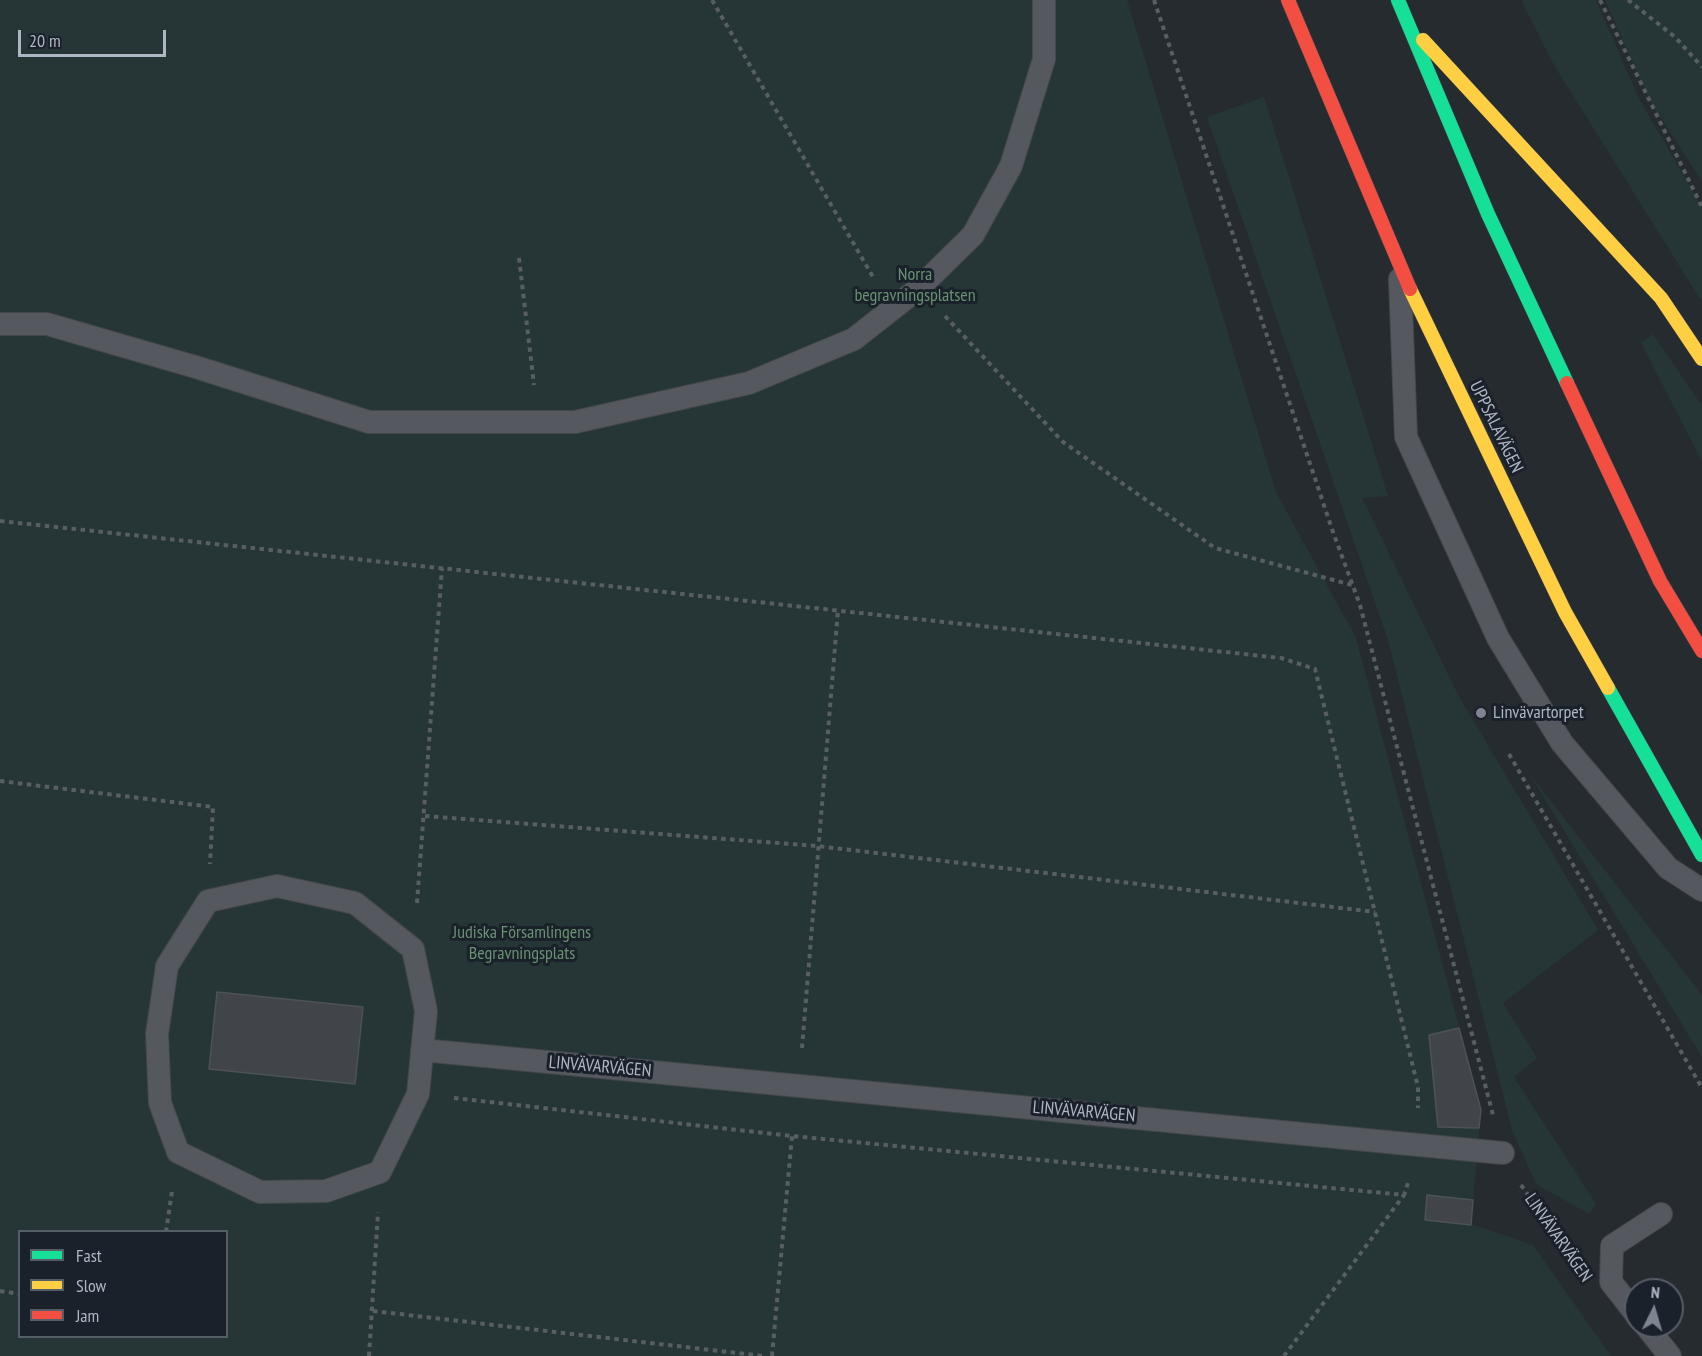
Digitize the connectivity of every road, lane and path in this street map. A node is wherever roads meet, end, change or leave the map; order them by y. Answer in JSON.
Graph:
{"nodes":[{"id":1,"x":712,"y":0,"type":"edge"},
{"id":2,"x":1044,"y":0,"type":"edge"},
{"id":3,"x":1154,"y":0,"type":"edge"},
{"id":4,"x":1288,"y":0,"type":"edge"},
{"id":5,"x":1398,"y":0,"type":"edge"},
{"id":6,"x":1600,"y":0,"type":"edge"},
{"id":7,"x":1628,"y":0,"type":"edge"},
{"id":8,"x":1406,"y":21,"type":"junction"},
{"id":9,"x":1702,"y":67,"type":"edge"},
{"id":10,"x":1702,"y":207,"type":"edge"},
{"id":11,"x":519,"y":258,"type":"dead end"},
{"id":12,"x":1400,"y":269,"type":"junction"},
{"id":13,"x":919,"y":288,"type":"junction"},
{"id":14,"x":892,"y":309,"type":"junction"},
{"id":15,"x":0,"y":324,"type":"edge"},
{"id":16,"x":1702,"y":359,"type":"edge"},
{"id":17,"x":538,"y":422,"type":"junction"},
{"id":18,"x":0,"y":521,"type":"edge"},
{"id":19,"x":442,"y":568,"type":"junction"},
{"id":20,"x":1353,"y":585,"type":"junction"},
{"id":21,"x":838,"y":610,"type":"junction"},
{"id":22,"x":1702,"y":651,"type":"edge"},
{"id":23,"x":1509,"y":754,"type":"dead end"},
{"id":24,"x":0,"y":782,"type":"edge"},
{"id":25,"x":425,"y":816,"type":"junction"},
{"id":26,"x":817,"y":846,"type":"junction"},
{"id":27,"x":1702,"y":855,"type":"edge"},
{"id":28,"x":1702,"y":890,"type":"edge"},
{"id":29,"x":208,"y":901,"type":"junction"},
{"id":30,"x":1375,"y":912,"type":"junction"},
{"id":31,"x":413,"y":949,"type":"junction"},
{"id":32,"x":802,"y":1048,"type":"dead end"},
{"id":33,"x":422,"y":1050,"type":"junction"},
{"id":34,"x":1702,"y":1088,"type":"edge"},
{"id":35,"x":418,"y":1094,"type":"junction"},
{"id":36,"x":792,"y":1136,"type":"junction"},
{"id":37,"x":1419,"y":1144,"type":"junction"},
{"id":38,"x":1503,"y":1153,"type":"junction"},
{"id":39,"x":380,"y":1172,"type":"junction"},
{"id":40,"x":1404,"y":1195,"type":"junction"},
{"id":41,"x":1661,"y":1214,"type":"dead end"},
{"id":42,"x":1576,"y":1262,"type":"dead end"},
{"id":43,"x":0,"y":1291,"type":"edge"},
{"id":44,"x":18,"y":1294,"type":"edge"},
{"id":45,"x":1624,"y":1299,"type":"edge"},
{"id":46,"x":373,"y":1311,"type":"junction"},
{"id":47,"x":1656,"y":1338,"type":"edge"},
{"id":48,"x":369,"y":1356,"type":"edge"},
{"id":49,"x":763,"y":1356,"type":"edge"},
{"id":50,"x":772,"y":1356,"type":"edge"},
{"id":51,"x":1284,"y":1356,"type":"edge"},
{"id":52,"x":1670,"y":1356,"type":"edge"}],
"edges":[{"from":1,"to":14,"type":"path"},
{"from":2,"to":13,"type":"lane"},
{"from":3,"to":20,"type":"path"},
{"from":4,"to":12,"type":"highway","name":"UPPSALAVÄGEN"},
{"from":5,"to":8,"type":"highway"},
{"from":6,"to":10,"type":"path"},
{"from":7,"to":9,"type":"path"},
{"from":8,"to":16,"type":"highway"},
{"from":8,"to":22,"type":"highway"},
{"from":11,"to":17,"type":"path"},
{"from":12,"to":27,"type":"highway","name":"UPPSALAVÄGEN"},
{"from":12,"to":28,"type":"lane"},
{"from":13,"to":14,"type":"lane"},
{"from":13,"to":20,"type":"path"},
{"from":14,"to":17,"type":"lane"},
{"from":15,"to":17,"type":"lane"},
{"from":18,"to":19,"type":"path"},
{"from":19,"to":21,"type":"path"},
{"from":19,"to":25,"type":"path"},
{"from":20,"to":38,"type":"path"},
{"from":21,"to":26,"type":"path"},
{"from":21,"to":30,"type":"path"},
{"from":23,"to":34,"type":"path"},
{"from":24,"to":29,"type":"path"},
{"from":25,"to":26,"type":"path"},
{"from":25,"to":31,"type":"path"},
{"from":26,"to":30,"type":"path"},
{"from":26,"to":32,"type":"path"},
{"from":29,"to":31,"type":"lane"},
{"from":29,"to":39,"type":"lane"},
{"from":30,"to":37,"type":"path"},
{"from":31,"to":33,"type":"lane"},
{"from":33,"to":35,"type":"lane"},
{"from":33,"to":37,"type":"lane","name":"LINVÄVARVÄGEN"},
{"from":35,"to":36,"type":"path"},
{"from":35,"to":39,"type":"lane"},
{"from":36,"to":40,"type":"path"},
{"from":36,"to":50,"type":"path"},
{"from":37,"to":38,"type":"lane","name":"LINVÄVARVÄGEN"},
{"from":37,"to":40,"type":"path"},
{"from":38,"to":42,"type":"path","name":"LINVÄVARVÄGEN"},
{"from":39,"to":46,"type":"path"},
{"from":40,"to":51,"type":"path"},
{"from":41,"to":45,"type":"lane","name":"LINVÄVARVÄGEN"},
{"from":43,"to":44,"type":"path"},
{"from":46,"to":48,"type":"path"},
{"from":46,"to":49,"type":"path"},
{"from":47,"to":52,"type":"lane"}]}
